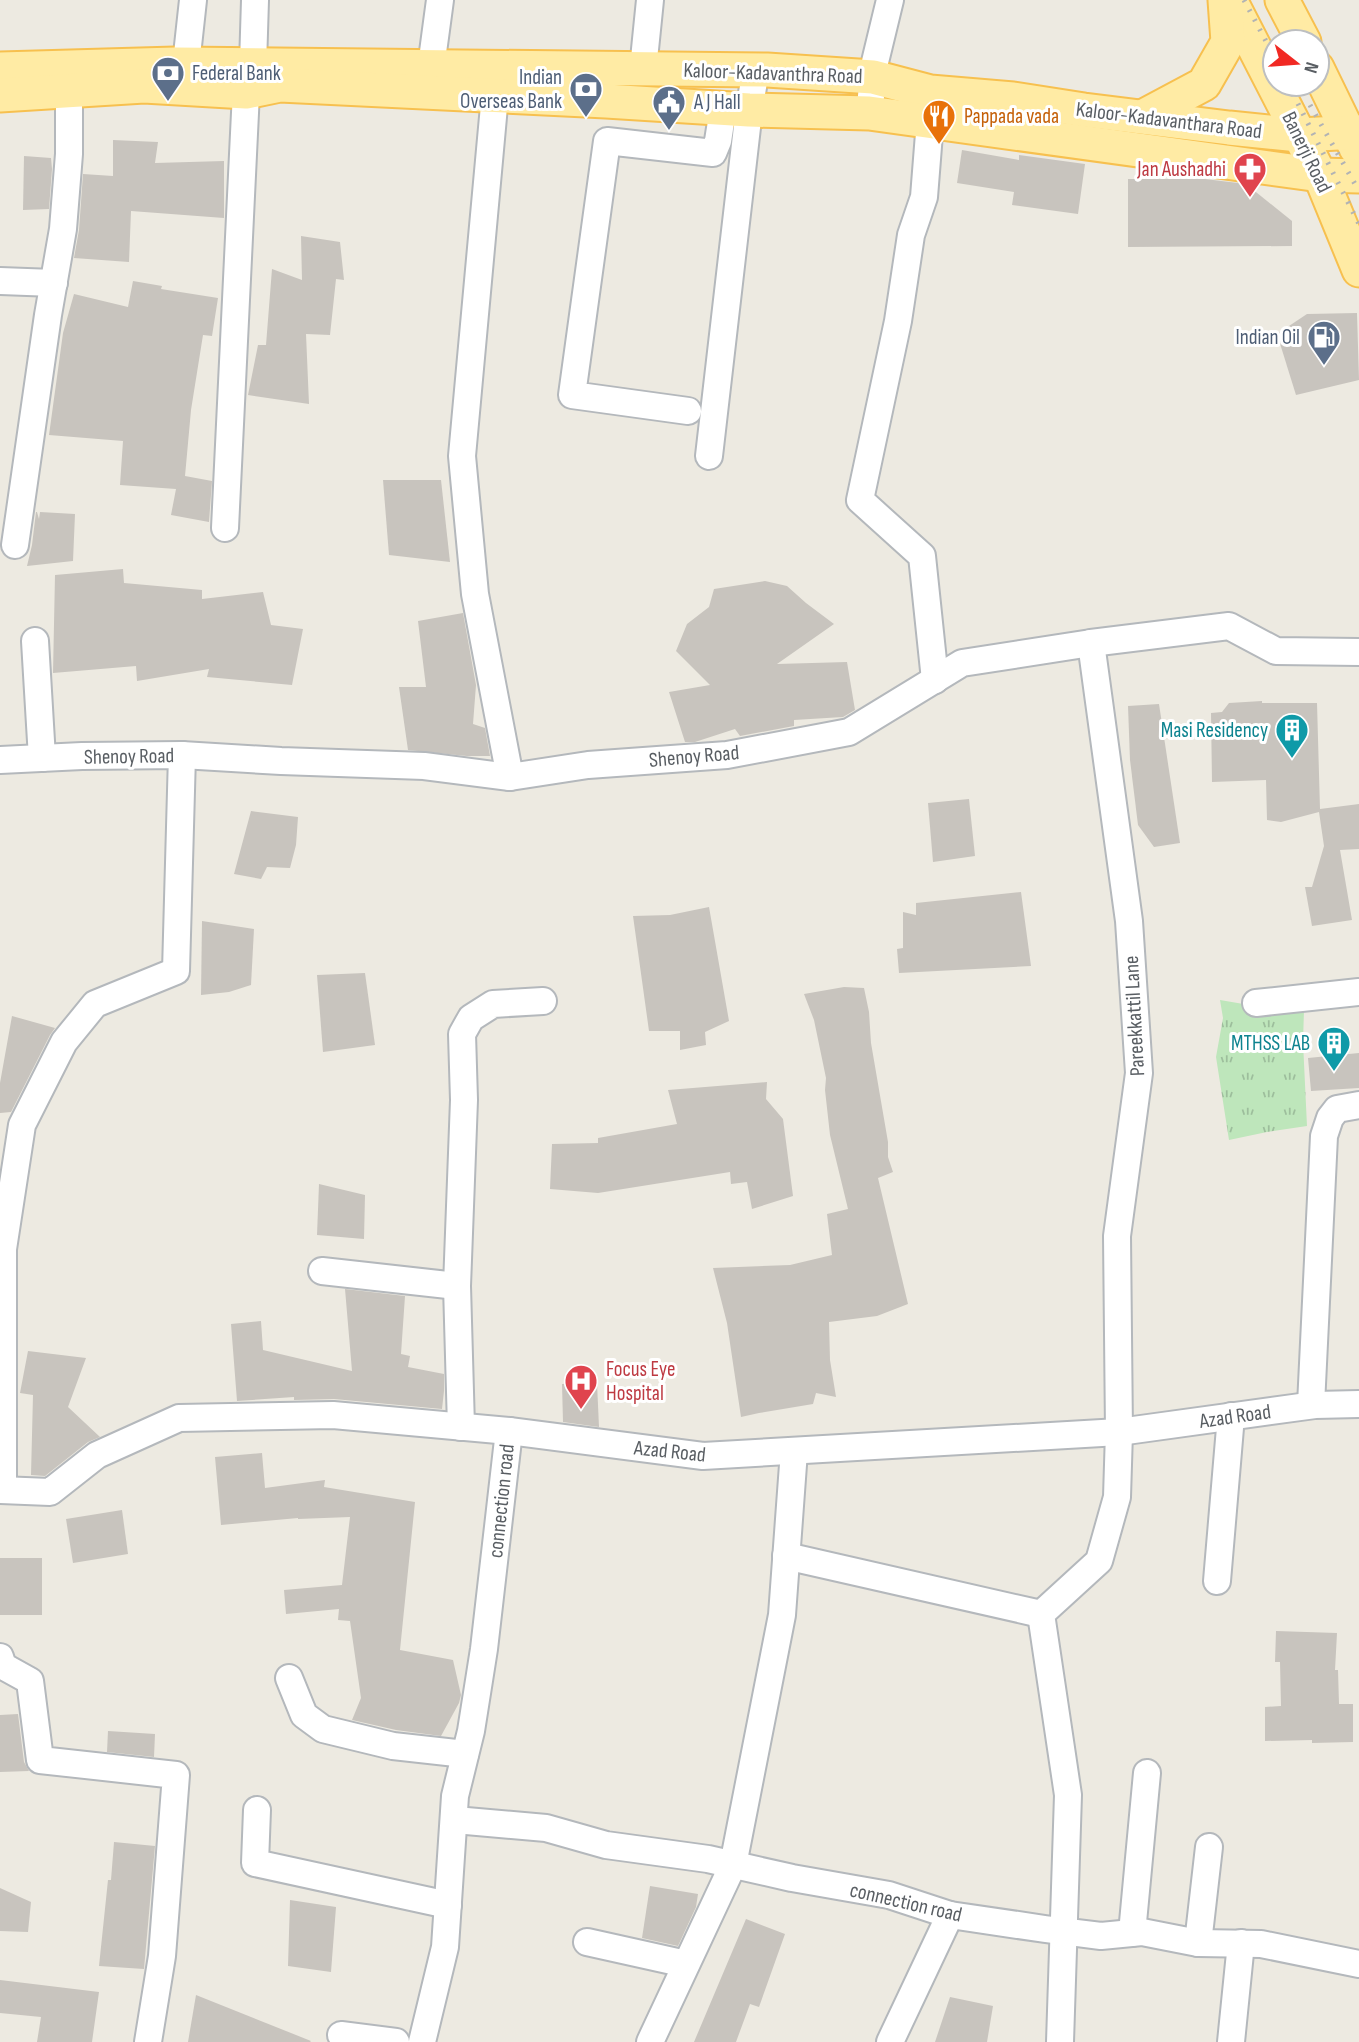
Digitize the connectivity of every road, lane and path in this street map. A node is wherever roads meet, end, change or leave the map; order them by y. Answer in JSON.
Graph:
{"nodes":[{"id":1,"x":193,"y":0,"type":"edge"},
{"id":2,"x":255,"y":0,"type":"edge"},
{"id":3,"x":440,"y":0,"type":"edge"},
{"id":4,"x":650,"y":0,"type":"edge"},
{"id":5,"x":890,"y":0,"type":"edge"},
{"id":6,"x":1225,"y":0,"type":"edge"},
{"id":7,"x":1230,"y":0,"type":"edge"},
{"id":8,"x":1282,"y":0,"type":"edge"},
{"id":9,"x":1297,"y":28,"type":"edge"},
{"id":10,"x":186,"y":64,"type":"junction"},
{"id":11,"x":431,"y":66,"type":"junction"},
{"id":12,"x":0,"y":69,"type":"edge"},
{"id":13,"x":643,"y":69,"type":"junction"},
{"id":14,"x":756,"y":71,"type":"junction"},
{"id":15,"x":873,"y":77,"type":"junction"},
{"id":16,"x":249,"y":78,"type":"junction"},
{"id":17,"x":69,"y":91,"type":"junction"},
{"id":18,"x":1331,"y":94,"type":"edge"},
{"id":19,"x":0,"y":95,"type":"edge"},
{"id":20,"x":495,"y":95,"type":"junction"},
{"id":21,"x":930,"y":107,"type":"junction"},
{"id":22,"x":736,"y":109,"type":"junction"},
{"id":23,"x":869,"y":113,"type":"junction"},
{"id":24,"x":1144,"y":116,"type":"junction"},
{"id":25,"x":1298,"y":135,"type":"junction"},
{"id":26,"x":1355,"y":138,"type":"edge"},
{"id":27,"x":1320,"y":175,"type":"junction"},
{"id":28,"x":1359,"y":176,"type":"edge"},
{"id":29,"x":1359,"y":270,"type":"edge"},
{"id":30,"x":0,"y":281,"type":"edge"},
{"id":31,"x":54,"y":283,"type":"junction"},
{"id":32,"x":688,"y":411,"type":"dead end"},
{"id":33,"x":709,"y":456,"type":"dead end"},
{"id":34,"x":225,"y":528,"type":"dead end"},
{"id":35,"x":15,"y":545,"type":"dead end"},
{"id":36,"x":35,"y":642,"type":"dead end"},
{"id":37,"x":1091,"y":643,"type":"junction"},
{"id":38,"x":1359,"y":652,"type":"edge"},
{"id":39,"x":935,"y":680,"type":"junction"},
{"id":40,"x":182,"y":755,"type":"junction"},
{"id":41,"x":41,"y":758,"type":"junction"},
{"id":42,"x":0,"y":760,"type":"edge"},
{"id":43,"x":510,"y":777,"type":"junction"},
{"id":44,"x":1359,"y":992,"type":"edge"},
{"id":45,"x":543,"y":1000,"type":"dead end"},
{"id":46,"x":1256,"y":1003,"type":"dead end"},
{"id":47,"x":1359,"y":1105,"type":"edge"},
{"id":48,"x":322,"y":1271,"type":"dead end"},
{"id":49,"x":457,"y":1286,"type":"junction"},
{"id":50,"x":1359,"y":1404,"type":"edge"},
{"id":51,"x":1311,"y":1405,"type":"junction"},
{"id":52,"x":1231,"y":1416,"type":"junction"},
{"id":53,"x":461,"y":1427,"type":"junction"},
{"id":54,"x":509,"y":1432,"type":"junction"},
{"id":55,"x":1119,"y":1432,"type":"junction"},
{"id":56,"x":794,"y":1451,"type":"junction"},
{"id":57,"x":1,"y":1490,"type":"edge"},
{"id":58,"x":786,"y":1556,"type":"junction"},
{"id":59,"x":1217,"y":1581,"type":"dead end"},
{"id":60,"x":1041,"y":1614,"type":"junction"},
{"id":61,"x":0,"y":1657,"type":"edge"},
{"id":62,"x":289,"y":1678,"type":"dead end"},
{"id":63,"x":465,"y":1754,"type":"junction"},
{"id":64,"x":1147,"y":1773,"type":"dead end"},
{"id":65,"x":257,"y":1810,"type":"dead end"},
{"id":66,"x":454,"y":1820,"type":"junction"},
{"id":67,"x":1209,"y":1847,"type":"dead end"},
{"id":68,"x":733,"y":1864,"type":"junction"},
{"id":69,"x":448,"y":1905,"type":"junction"},
{"id":70,"x":950,"y":1915,"type":"junction"},
{"id":71,"x":1064,"y":1931,"type":"junction"},
{"id":72,"x":1132,"y":1933,"type":"junction"},
{"id":73,"x":587,"y":1942,"type":"dead end"},
{"id":74,"x":1198,"y":1943,"type":"junction"},
{"id":75,"x":1241,"y":1943,"type":"junction"},
{"id":76,"x":1359,"y":1964,"type":"edge"},
{"id":77,"x":686,"y":1965,"type":"junction"},
{"id":78,"x":341,"y":2035,"type":"dead end"},
{"id":79,"x":148,"y":2042,"type":"edge"},
{"id":80,"x":396,"y":2042,"type":"edge"},
{"id":81,"x":422,"y":2042,"type":"edge"},
{"id":82,"x":650,"y":2042,"type":"edge"},
{"id":83,"x":890,"y":2042,"type":"edge"},
{"id":84,"x":1060,"y":2042,"type":"edge"},
{"id":85,"x":1231,"y":2042,"type":"edge"}],
"edges":[{"from":1,"to":10,"type":"street"},
{"from":2,"to":16,"type":"street"},
{"from":3,"to":11,"type":"street"},
{"from":4,"to":13,"type":"street"},
{"from":5,"to":15,"type":"street"},
{"from":6,"to":24,"type":"main road"},
{"from":7,"to":25,"type":"main road","name":"Banerji Road"},
{"from":8,"to":9,"type":"main road"},
{"from":10,"to":12,"type":"main road","name":"Kaloor-Kadavanthra Road"},
{"from":10,"to":16,"type":"main road","name":"Kaloor-Kadavanthra Road"},
{"from":11,"to":13,"type":"main road","name":"Kaloor-Kadavanthra Road"},
{"from":11,"to":16,"type":"main road","name":"Kaloor-Kadavanthra Road"},
{"from":13,"to":14,"type":"main road","name":"Kaloor-Kadavanthra Road"},
{"from":14,"to":15,"type":"main road","name":"Kaloor-Kadavanthra Road"},
{"from":14,"to":22,"type":"street"},
{"from":15,"to":21,"type":"main road","name":"Kaloor-Kadavanthara Road"},
{"from":15,"to":23,"type":"street"},
{"from":16,"to":17,"type":"main road","name":"Kaloor-Kadavanthara Road"},
{"from":16,"to":20,"type":"main road","name":"Kaloor-Kadavanthara Road"},
{"from":16,"to":34,"type":"street"},
{"from":17,"to":19,"type":"main road","name":"Kaloor-Kadavanthara Road"},
{"from":17,"to":31,"type":"street"},
{"from":18,"to":26,"type":"main road"},
{"from":20,"to":22,"type":"main road","name":"Kaloor-Kadavanthara Road"},
{"from":20,"to":43,"type":"street"},
{"from":21,"to":23,"type":"main road","name":"Kaloor-Kadavanthara Road"},
{"from":21,"to":24,"type":"main road","name":"Kaloor-Kadavanthara Road"},
{"from":21,"to":27,"type":"main road","name":"Kaloor-Kadavanthara Road"},
{"from":21,"to":39,"type":"street"},
{"from":22,"to":23,"type":"main road","name":"Kaloor-Kadavanthara Road"},
{"from":22,"to":32,"type":"street"},
{"from":22,"to":33,"type":"street"},
{"from":24,"to":25,"type":"main road","name":"Kaloor-Kadavanthara Road"},
{"from":25,"to":26,"type":"main road","name":"Kaloor-Kadavanthara Road"},
{"from":25,"to":27,"type":"main road","name":"Banerji Road"},
{"from":27,"to":28,"type":"main road","name":"Kaloor-Kadavanthara Road"},
{"from":27,"to":29,"type":"main road","name":"Banerji Road"},
{"from":30,"to":31,"type":"street"},
{"from":31,"to":35,"type":"street"},
{"from":36,"to":41,"type":"street"},
{"from":37,"to":38,"type":"street","name":"Shenoy Road"},
{"from":37,"to":39,"type":"street","name":"Shenoy Road"},
{"from":37,"to":55,"type":"street","name":"Pareekkattil Lane"},
{"from":39,"to":43,"type":"street","name":"Shenoy Road"},
{"from":40,"to":41,"type":"street","name":"Shenoy Road"},
{"from":40,"to":43,"type":"street","name":"Shenoy Road"},
{"from":40,"to":57,"type":"street"},
{"from":41,"to":42,"type":"street","name":"Shenoy Road"},
{"from":44,"to":46,"type":"street"},
{"from":45,"to":49,"type":"street"},
{"from":47,"to":51,"type":"street"},
{"from":48,"to":49,"type":"street"},
{"from":49,"to":53,"type":"street"},
{"from":50,"to":51,"type":"street","name":"Azad Road"},
{"from":51,"to":52,"type":"street","name":"Azad Road"},
{"from":52,"to":55,"type":"street","name":"Azad Road"},
{"from":52,"to":59,"type":"street"},
{"from":53,"to":54,"type":"street","name":"Azad Road"},
{"from":53,"to":57,"type":"street","name":"Azad Road"},
{"from":54,"to":56,"type":"street","name":"Azad Road"},
{"from":54,"to":63,"type":"street","name":"connection road"},
{"from":55,"to":56,"type":"street","name":"Azad Road"},
{"from":55,"to":60,"type":"street","name":"Pareekkattil Lane"},
{"from":56,"to":58,"type":"street"},
{"from":58,"to":60,"type":"street"},
{"from":58,"to":68,"type":"street"},
{"from":60,"to":71,"type":"street"},
{"from":61,"to":79,"type":"street"},
{"from":62,"to":63,"type":"street"},
{"from":63,"to":66,"type":"street","name":"connection road"},
{"from":64,"to":72,"type":"street"},
{"from":65,"to":69,"type":"street"},
{"from":66,"to":68,"type":"street","name":"connection road"},
{"from":66,"to":69,"type":"street","name":"connection road"},
{"from":67,"to":74,"type":"street"},
{"from":68,"to":70,"type":"street","name":"connection road"},
{"from":68,"to":77,"type":"street"},
{"from":69,"to":81,"type":"street","name":"connection road"},
{"from":70,"to":71,"type":"street","name":"connection road"},
{"from":70,"to":83,"type":"street"},
{"from":71,"to":72,"type":"street","name":"connection road"},
{"from":71,"to":84,"type":"street"},
{"from":72,"to":74,"type":"street","name":"connection road"},
{"from":73,"to":77,"type":"street"},
{"from":74,"to":75,"type":"street","name":"connection road"},
{"from":75,"to":76,"type":"street","name":"connection road"},
{"from":75,"to":85,"type":"street"},
{"from":77,"to":82,"type":"street"},
{"from":78,"to":80,"type":"street"}]}
